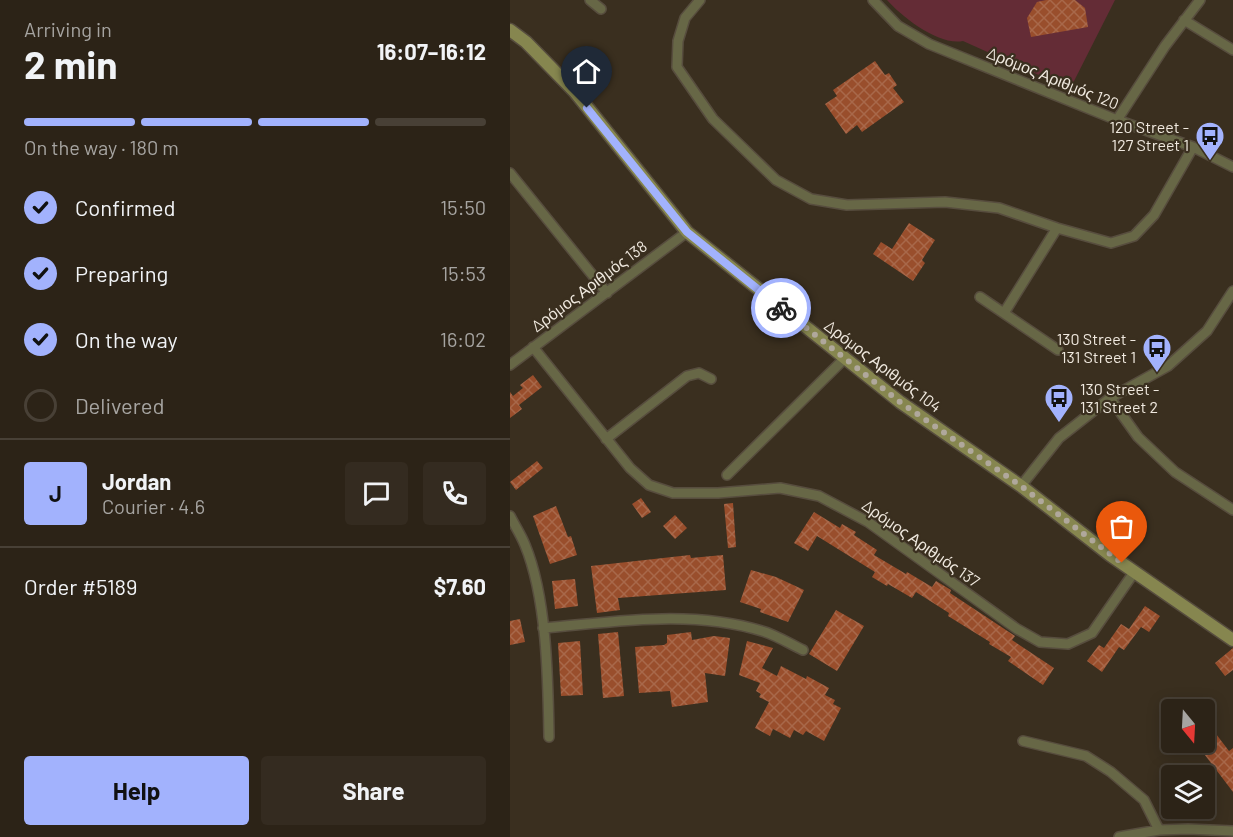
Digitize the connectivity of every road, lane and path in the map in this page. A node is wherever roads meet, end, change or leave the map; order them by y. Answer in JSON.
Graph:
{"nodes":[{"id":1,"x":590,"y":0,"type":"edge"},
{"id":2,"x":700,"y":0,"type":"edge"},
{"id":3,"x":873,"y":0,"type":"edge"},
{"id":4,"x":1200,"y":0,"type":"edge"},
{"id":5,"x":601,"y":9,"type":"dead end"},
{"id":6,"x":1184,"y":20,"type":"junction"},
{"id":7,"x":510,"y":30,"type":"edge"},
{"id":8,"x":1233,"y":50,"type":"edge"},
{"id":9,"x":1117,"y":120,"type":"junction"},
{"id":10,"x":1193,"y":147,"type":"junction"},
{"id":11,"x":1233,"y":167,"type":"edge"},
{"id":12,"x":510,"y":173,"type":"edge"},
{"id":13,"x":1058,"y":228,"type":"junction"},
{"id":14,"x":687,"y":232,"type":"junction"},
{"id":15,"x":1233,"y":291,"type":"edge"},
{"id":16,"x":607,"y":293,"type":"junction"},
{"id":17,"x":980,"y":297,"type":"dead end"},
{"id":18,"x":1004,"y":313,"type":"junction"},
{"id":19,"x":533,"y":347,"type":"junction"},
{"id":20,"x":1058,"y":350,"type":"dead end"},
{"id":21,"x":845,"y":358,"type":"junction"},
{"id":22,"x":510,"y":365,"type":"edge"},
{"id":23,"x":711,"y":379,"type":"dead end"},
{"id":24,"x":1110,"y":398,"type":"junction"},
{"id":25,"x":606,"y":439,"type":"junction"},
{"id":26,"x":727,"y":475,"type":"dead end"},
{"id":27,"x":1021,"y":486,"type":"junction"},
{"id":28,"x":1233,"y":510,"type":"edge"},
{"id":29,"x":510,"y":516,"type":"edge"},
{"id":30,"x":1135,"y":571,"type":"junction"},
{"id":31,"x":543,"y":628,"type":"junction"},
{"id":32,"x":1233,"y":640,"type":"edge"},
{"id":33,"x":804,"y":650,"type":"dead end"},
{"id":34,"x":549,"y":737,"type":"dead end"},
{"id":35,"x":1023,"y":741,"type":"dead end"},
{"id":36,"x":1159,"y":830,"type":"junction"},
{"id":37,"x":1233,"y":831,"type":"edge"},
{"id":38,"x":1119,"y":837,"type":"edge"}],
"edges":[{"from":1,"to":5,"type":"street"},
{"from":2,"to":13,"type":"street"},
{"from":3,"to":9,"type":"street","name":"Δρόμος Αριθμός 120"},
{"from":4,"to":6,"type":"street"},
{"from":6,"to":8,"type":"street"},
{"from":6,"to":9,"type":"street"},
{"from":7,"to":14,"type":"street","name":"Δρόμος Αριθμός 104"},
{"from":9,"to":10,"type":"street","name":"Δρόμος Αριθμός 120"},
{"from":10,"to":11,"type":"street","name":"Δρόμος Αριθμός 120"},
{"from":10,"to":13,"type":"street"},
{"from":12,"to":16,"type":"street"},
{"from":13,"to":18,"type":"street"},
{"from":14,"to":16,"type":"street","name":"Δρόμος Αριθμός 138"},
{"from":14,"to":21,"type":"street","name":"Δρόμος Αριθμός 104"},
{"from":15,"to":24,"type":"street"},
{"from":16,"to":19,"type":"street","name":"Δρόμος Αριθμός 138"},
{"from":17,"to":18,"type":"street"},
{"from":18,"to":20,"type":"street"},
{"from":19,"to":22,"type":"street","name":"Δρόμος Αριθμός 138"},
{"from":19,"to":25,"type":"street","name":"Δρόμος Αριθμός 137"},
{"from":21,"to":26,"type":"street"},
{"from":21,"to":27,"type":"street","name":"Δρόμος Αριθμός 104"},
{"from":23,"to":25,"type":"street"},
{"from":24,"to":27,"type":"street"},
{"from":24,"to":28,"type":"street"},
{"from":25,"to":30,"type":"street","name":"Δρόμος Αριθμός 137"},
{"from":27,"to":30,"type":"street","name":"Δρόμος Αριθμός 104"},
{"from":29,"to":31,"type":"street"},
{"from":30,"to":32,"type":"street","name":"Δρόμος Αριθμός 104"},
{"from":31,"to":33,"type":"street"},
{"from":31,"to":34,"type":"street"},
{"from":35,"to":36,"type":"street"},
{"from":36,"to":37,"type":"street"},
{"from":36,"to":38,"type":"street"}]}
